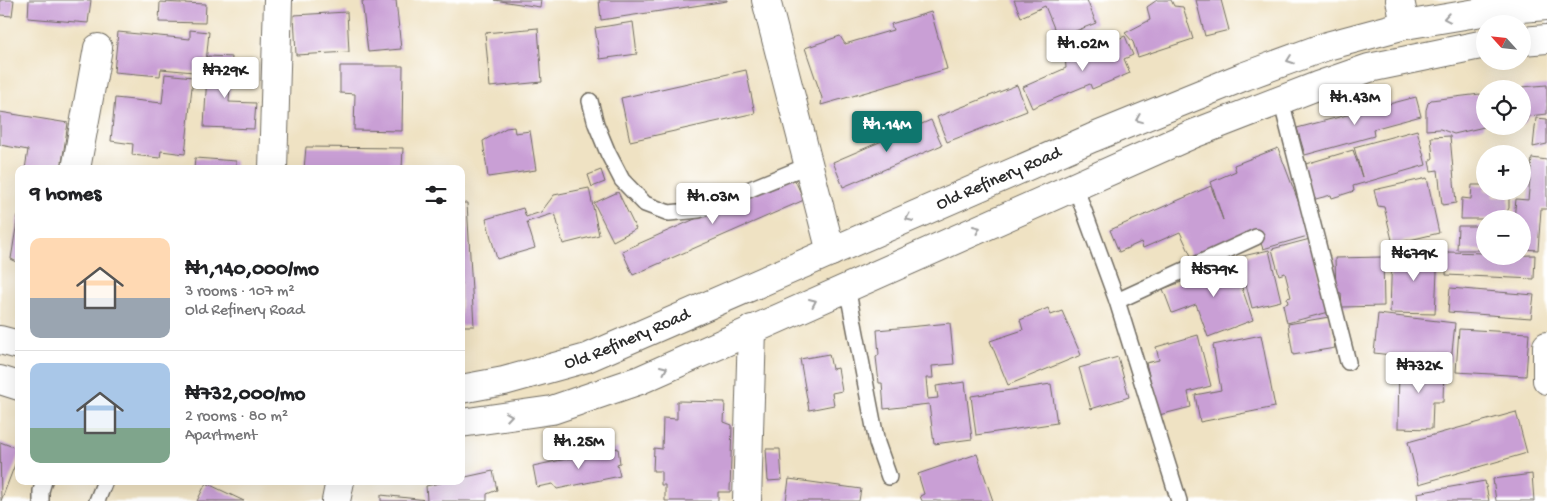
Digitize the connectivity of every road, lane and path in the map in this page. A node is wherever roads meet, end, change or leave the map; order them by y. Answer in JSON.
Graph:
{"nodes":[{"id":1,"x":278,"y":0,"type":"edge"},
{"id":2,"x":766,"y":0,"type":"edge"},
{"id":3,"x":1547,"y":6,"type":"edge"},
{"id":4,"x":1402,"y":12,"type":"edge"},
{"id":5,"x":1547,"y":39,"type":"edge"},
{"id":6,"x":1531,"y":40,"type":"edge"},
{"id":7,"x":1476,"y":46,"type":"edge"},
{"id":8,"x":98,"y":48,"type":"dead end"},
{"id":9,"x":1281,"y":100,"type":"junction"},
{"id":10,"x":590,"y":101,"type":"dead end"},
{"id":11,"x":77,"y":165,"type":"edge"},
{"id":12,"x":273,"y":165,"type":"edge"},
{"id":13,"x":809,"y":165,"type":"junction"},
{"id":14,"x":1075,"y":186,"type":"junction"},
{"id":15,"x":1256,"y":237,"type":"dead end"},
{"id":16,"x":831,"y":252,"type":"junction"},
{"id":17,"x":846,"y":287,"type":"junction"},
{"id":18,"x":1117,"y":301,"type":"junction"},
{"id":19,"x":752,"y":329,"type":"junction"},
{"id":20,"x":0,"y":340,"type":"edge"},
{"id":21,"x":15,"y":344,"type":"edge"},
{"id":22,"x":1547,"y":346,"type":"edge"},
{"id":23,"x":1348,"y":362,"type":"dead end"},
{"id":24,"x":0,"y":380,"type":"edge"},
{"id":25,"x":1547,"y":380,"type":"edge"},
{"id":26,"x":15,"y":385,"type":"edge"},
{"id":27,"x":465,"y":388,"type":"edge"},
{"id":28,"x":465,"y":422,"type":"edge"},
{"id":29,"x":889,"y":477,"type":"dead end"},
{"id":30,"x":43,"y":485,"type":"edge"},
{"id":31,"x":103,"y":485,"type":"edge"},
{"id":32,"x":339,"y":485,"type":"edge"},
{"id":33,"x":41,"y":501,"type":"edge"},
{"id":34,"x":97,"y":501,"type":"edge"},
{"id":35,"x":336,"y":501,"type":"edge"},
{"id":36,"x":747,"y":501,"type":"edge"},
{"id":37,"x":1179,"y":501,"type":"edge"}],
"edges":[{"from":1,"to":12,"type":"main road"},
{"from":2,"to":13,"type":"main road"},
{"from":3,"to":4,"type":"main road","name":"Old Refinery Road","one_way":true},
{"from":4,"to":16,"type":"main road","name":"Old Refinery Road","one_way":true},
{"from":5,"to":6,"type":"main road"},
{"from":7,"to":9,"type":"main road"},
{"from":8,"to":11,"type":"main road"},
{"from":9,"to":14,"type":"main road"},
{"from":9,"to":23,"type":"lane"},
{"from":10,"to":13,"type":"lane"},
{"from":13,"to":16,"type":"main road"},
{"from":17,"to":14,"type":"main road","one_way":true},
{"from":14,"to":18,"type":"lane"},
{"from":15,"to":18,"type":"lane"},
{"from":16,"to":27,"type":"main road","name":"Old Refinery Road"},
{"from":19,"to":17,"type":"main road","one_way":true},
{"from":17,"to":29,"type":"lane"},
{"from":18,"to":37,"type":"lane"},
{"from":28,"to":19,"type":"main road","one_way":true},
{"from":19,"to":36,"type":"main road"},
{"from":20,"to":21,"type":"main road"},
{"from":22,"to":25,"type":"main road"},
{"from":24,"to":26,"type":"main road"},
{"from":30,"to":33,"type":"lane"},
{"from":31,"to":34,"type":"lane"},
{"from":32,"to":35,"type":"main road"}]}
